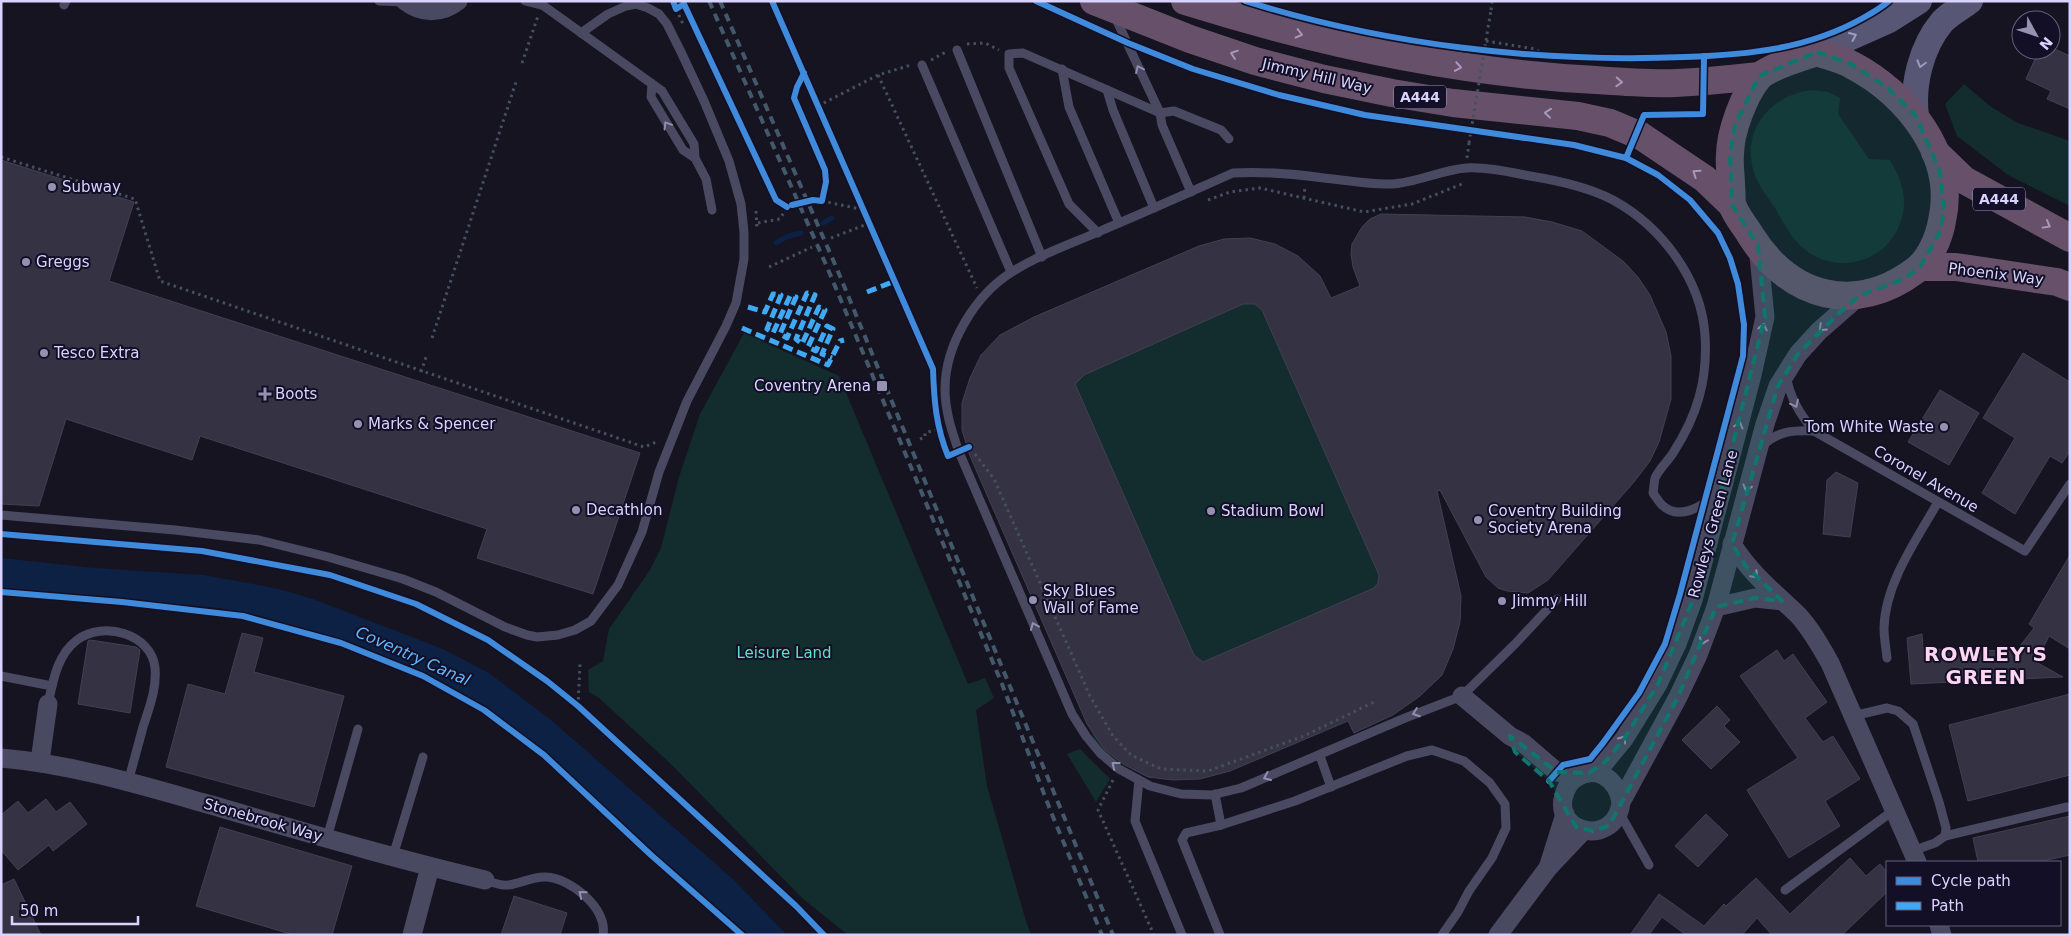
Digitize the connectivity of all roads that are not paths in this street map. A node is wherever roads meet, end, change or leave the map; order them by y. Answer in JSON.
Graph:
{"nodes":[{"id":1,"x":379,"y":1,"type":"edge"},
{"id":2,"x":525,"y":1,"type":"edge"},
{"id":3,"x":1184,"y":1,"type":"edge"},
{"id":4,"x":1919,"y":1,"type":"edge"},
{"id":5,"x":1970,"y":1,"type":"edge"},
{"id":6,"x":406,"y":2,"type":"edge"},
{"id":7,"x":460,"y":2,"type":"edge"},
{"id":8,"x":539,"y":3,"type":"edge"},
{"id":9,"x":649,"y":4,"type":"edge"},
{"id":10,"x":1103,"y":5,"type":"edge"},
{"id":11,"x":1896,"y":11,"type":"edge"},
{"id":12,"x":1945,"y":11,"type":"edge"},
{"id":13,"x":581,"y":33,"type":"junction"},
{"id":14,"x":957,"y":50,"type":"dead end"},
{"id":15,"x":1817,"y":52,"type":"junction"},
{"id":16,"x":922,"y":65,"type":"dead end"},
{"id":17,"x":1062,"y":69,"type":"junction"},
{"id":18,"x":1759,"y":76,"type":"junction"},
{"id":19,"x":1107,"y":90,"type":"junction"},
{"id":20,"x":1160,"y":113,"type":"junction"},
{"id":21,"x":1916,"y":116,"type":"junction"},
{"id":22,"x":1229,"y":139,"type":"dead end"},
{"id":23,"x":1934,"y":151,"type":"junction"},
{"id":24,"x":1191,"y":192,"type":"junction"},
{"id":25,"x":1732,"y":205,"type":"junction"},
{"id":26,"x":1154,"y":208,"type":"junction"},
{"id":27,"x":712,"y":210,"type":"dead end"},
{"id":28,"x":1120,"y":223,"type":"junction"},
{"id":29,"x":1098,"y":232,"type":"junction"},
{"id":30,"x":2070,"y":238,"type":"edge"},
{"id":31,"x":1758,"y":246,"type":"junction"},
{"id":32,"x":1042,"y":257,"type":"junction"},
{"id":33,"x":1920,"y":267,"type":"junction"},
{"id":34,"x":1011,"y":272,"type":"junction"},
{"id":35,"x":2070,"y":287,"type":"edge"},
{"id":36,"x":1859,"y":296,"type":"junction"},
{"id":37,"x":1786,"y":373,"type":"junction"},
{"id":38,"x":1814,"y":431,"type":"junction"},
{"id":39,"x":1758,"y":450,"type":"junction"},
{"id":40,"x":2070,"y":484,"type":"edge"},
{"id":41,"x":1722,"y":490,"type":"junction"},
{"id":42,"x":1938,"y":502,"type":"junction"},
{"id":43,"x":1,"y":515,"type":"edge"},
{"id":44,"x":1732,"y":544,"type":"junction"},
{"id":45,"x":1556,"y":599,"type":"dead end"},
{"id":46,"x":1782,"y":602,"type":"junction"},
{"id":47,"x":1716,"y":607,"type":"junction"},
{"id":48,"x":1887,"y":658,"type":"dead end"},
{"id":49,"x":1,"y":676,"type":"edge"},
{"id":50,"x":50,"y":695,"type":"junction"},
{"id":51,"x":1462,"y":696,"type":"junction"},
{"id":52,"x":1853,"y":716,"type":"junction"},
{"id":53,"x":358,"y":729,"type":"dead end"},
{"id":54,"x":1510,"y":736,"type":"junction"},
{"id":55,"x":1320,"y":756,"type":"junction"},
{"id":56,"x":424,"y":757,"type":"dead end"},
{"id":57,"x":1,"y":758,"type":"edge"},
{"id":58,"x":40,"y":761,"type":"junction"},
{"id":59,"x":1585,"y":774,"type":"junction"},
{"id":60,"x":1139,"y":780,"type":"junction"},
{"id":61,"x":128,"y":783,"type":"junction"},
{"id":62,"x":1331,"y":787,"type":"junction"},
{"id":63,"x":1215,"y":794,"type":"junction"},
{"id":64,"x":2067,"y":806,"type":"dead end"},
{"id":65,"x":1620,"y":807,"type":"junction"},
{"id":66,"x":1563,"y":808,"type":"junction"},
{"id":67,"x":1894,"y":810,"type":"junction"},
{"id":68,"x":1221,"y":825,"type":"junction"},
{"id":69,"x":1584,"y":830,"type":"junction"},
{"id":70,"x":1945,"y":836,"type":"junction"},
{"id":71,"x":327,"y":838,"type":"junction"},
{"id":72,"x":393,"y":856,"type":"junction"},
{"id":73,"x":1915,"y":856,"type":"edge"},
{"id":74,"x":1649,"y":865,"type":"dead end"},
{"id":75,"x":430,"y":867,"type":"junction"},
{"id":76,"x":1548,"y":868,"type":"junction"},
{"id":77,"x":485,"y":880,"type":"joint"},
{"id":78,"x":1784,"y":890,"type":"dead end"},
{"id":79,"x":412,"y":935,"type":"edge"},
{"id":80,"x":603,"y":935,"type":"edge"},
{"id":81,"x":1182,"y":935,"type":"edge"},
{"id":82,"x":1220,"y":935,"type":"edge"},
{"id":83,"x":1442,"y":935,"type":"edge"},
{"id":84,"x":1498,"y":935,"type":"edge"}],
"edges":[{"from":1,"to":6,"type":"lane"},
{"from":2,"to":8,"type":"lane"},
{"from":3,"to":18,"type":"highway","number":"A444","one_way":true},
{"from":4,"to":11,"type":"street"},
{"from":5,"to":12,"type":"street"},
{"from":6,"to":7,"type":"street"},
{"from":8,"to":13,"type":"lane"},
{"from":9,"to":13,"type":"lane"},
{"from":9,"to":43,"type":"lane"},
{"from":20,"to":10,"type":"lane","one_way":true},
{"from":25,"to":10,"type":"highway","name":"Jimmy Hill Way","number":"A444","one_way":true},
{"from":15,"to":11,"type":"street","one_way":true},
{"from":12,"to":21,"type":"street","one_way":true},
{"from":13,"to":27,"type":"lane"},
{"from":14,"to":32,"type":"lane"},
{"from":15,"to":18,"type":"highway"},
{"from":15,"to":21,"type":"highway"},
{"from":16,"to":34,"type":"lane"},
{"from":17,"to":19,"type":"lane"},
{"from":17,"to":28,"type":"lane"},
{"from":17,"to":29,"type":"lane"},
{"from":18,"to":25,"type":"highway"},
{"from":19,"to":20,"type":"lane"},
{"from":19,"to":26,"type":"lane"},
{"from":20,"to":22,"type":"lane"},
{"from":20,"to":24,"type":"lane"},
{"from":21,"to":23,"type":"highway"},
{"from":23,"to":30,"type":"highway","number":"A444","one_way":true},
{"from":23,"to":33,"type":"highway"},
{"from":24,"to":26,"type":"lane"},
{"from":24,"to":41,"type":"lane"},
{"from":25,"to":31,"type":"highway","name":"Jimmy Hill Way"},
{"from":26,"to":28,"type":"lane"},
{"from":28,"to":29,"type":"lane"},
{"from":29,"to":32,"type":"lane"},
{"from":31,"to":36,"type":"highway","name":"Jimmy Hill Way"},
{"from":41,"to":31,"type":"street","name":"Rowleys Green Lane","one_way":true},
{"from":32,"to":34,"type":"lane"},
{"from":33,"to":35,"type":"highway","name":"Phoenix Way"},
{"from":33,"to":36,"type":"highway"},
{"from":60,"to":34,"type":"lane","one_way":true},
{"from":36,"to":37,"type":"street","name":"Rowleys Green Lane","one_way":true},
{"from":37,"to":38,"type":"lane","name":"Coronel Avenue","one_way":true},
{"from":37,"to":39,"type":"street","name":"Rowleys Green Lane"},
{"from":38,"to":39,"type":"lane"},
{"from":38,"to":42,"type":"lane","name":"Coronel Avenue"},
{"from":39,"to":44,"type":"street","name":"Rowleys Green Lane","one_way":true},
{"from":40,"to":42,"type":"lane","name":"Coronel Avenue"},
{"from":59,"to":41,"type":"street","name":"Rowleys Green Lane","one_way":true},
{"from":42,"to":48,"type":"lane"},
{"from":44,"to":46,"type":"street","name":"Rowleys Green Lane","one_way":true},
{"from":44,"to":47,"type":"street","name":"Rowleys Green Lane"},
{"from":45,"to":51,"type":"lane"},
{"from":46,"to":47,"type":"street","name":"Rowleys Green Lane"},
{"from":46,"to":52,"type":"street","name":"Rowleys Green Lane"},
{"from":47,"to":65,"type":"street","name":"Rowleys Green Lane","one_way":true},
{"from":49,"to":50,"type":"lane"},
{"from":50,"to":58,"type":"street"},
{"from":50,"to":61,"type":"lane"},
{"from":51,"to":54,"type":"street"},
{"from":51,"to":55,"type":"lane","one_way":true},
{"from":52,"to":67,"type":"street","name":"Rowleys Green Lane"},
{"from":52,"to":70,"type":"lane"},
{"from":53,"to":71,"type":"lane"},
{"from":54,"to":59,"type":"street"},
{"from":54,"to":66,"type":"street"},
{"from":55,"to":62,"type":"lane"},
{"from":55,"to":63,"type":"lane","one_way":true},
{"from":56,"to":72,"type":"lane"},
{"from":57,"to":58,"type":"street","name":"Stonebrook Way"},
{"from":58,"to":61,"type":"street","name":"Stonebrook Way"},
{"from":59,"to":65,"type":"street"},
{"from":59,"to":66,"type":"street"},
{"from":60,"to":63,"type":"lane"},
{"from":60,"to":81,"type":"lane"},
{"from":61,"to":71,"type":"street","name":"Stonebrook Way"},
{"from":62,"to":68,"type":"lane"},
{"from":62,"to":83,"type":"lane"},
{"from":63,"to":68,"type":"lane"},
{"from":64,"to":70,"type":"lane"},
{"from":65,"to":69,"type":"street"},
{"from":65,"to":74,"type":"lane"},
{"from":66,"to":69,"type":"street"},
{"from":66,"to":76,"type":"street"},
{"from":67,"to":73,"type":"street","name":"Rowleys Green Lane"},
{"from":67,"to":78,"type":"lane"},
{"from":68,"to":82,"type":"lane"},
{"from":69,"to":76,"type":"street"},
{"from":70,"to":73,"type":"lane"},
{"from":71,"to":72,"type":"street","name":"Stonebrook Way"},
{"from":72,"to":75,"type":"street","name":"Stonebrook Way"},
{"from":75,"to":77,"type":"street","name":"Stonebrook Way"},
{"from":75,"to":79,"type":"street"},
{"from":76,"to":84,"type":"street"},
{"from":80,"to":77,"type":"lane","one_way":true}]}
